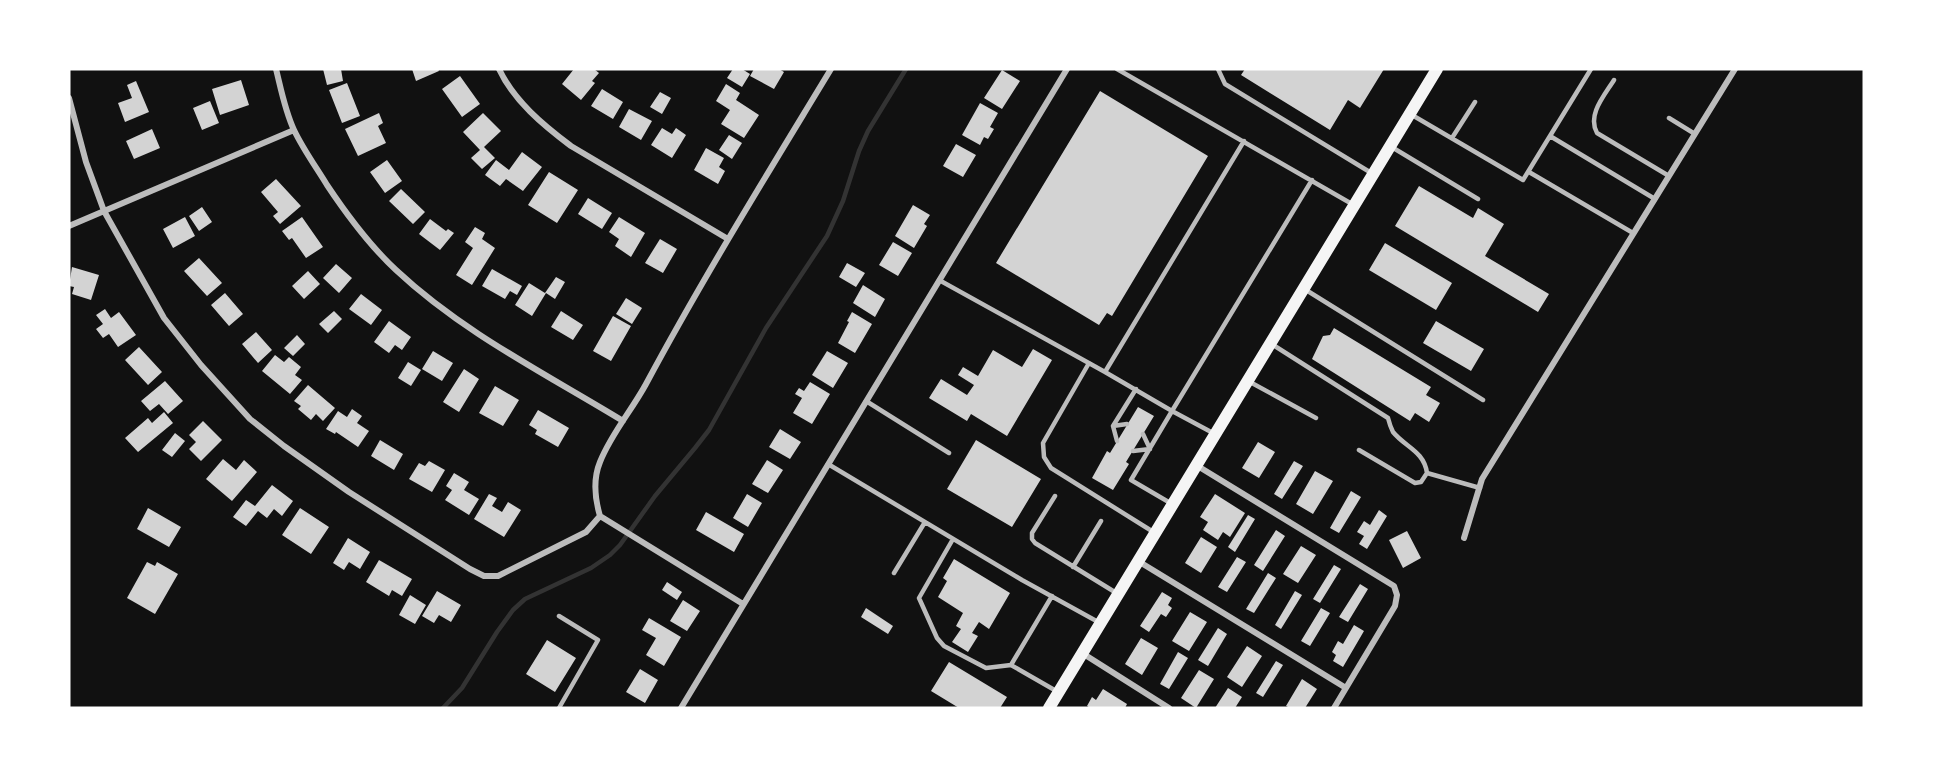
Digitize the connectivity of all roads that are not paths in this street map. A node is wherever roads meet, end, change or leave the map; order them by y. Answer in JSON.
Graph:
{"nodes":[{"id":1,"x":276,"y":69,"type":"edge"},
{"id":2,"x":499,"y":69,"type":"edge"},
{"id":3,"x":831,"y":69,"type":"edge"},
{"id":4,"x":1067,"y":69,"type":"edge"},
{"id":5,"x":1117,"y":69,"type":"edge"},
{"id":6,"x":1218,"y":69,"type":"edge"},
{"id":7,"x":1437,"y":69,"type":"edge"},
{"id":8,"x":1591,"y":69,"type":"edge"},
{"id":9,"x":1734,"y":69,"type":"edge"},
{"id":10,"x":1614,"y":80,"type":"dead end"},
{"id":11,"x":69,"y":98,"type":"edge"},
{"id":12,"x":1475,"y":102,"type":"dead end"},
{"id":13,"x":1410,"y":114,"type":"junction"},
{"id":14,"x":1669,"y":118,"type":"dead end"},
{"id":15,"x":294,"y":130,"type":"junction"},
{"id":16,"x":1695,"y":134,"type":"junction"},
{"id":17,"x":1550,"y":136,"type":"junction"},
{"id":18,"x":1452,"y":138,"type":"junction"},
{"id":19,"x":1244,"y":141,"type":"junction"},
{"id":20,"x":1390,"y":146,"type":"junction"},
{"id":21,"x":1528,"y":172,"type":"junction"},
{"id":22,"x":1373,"y":174,"type":"junction"},
{"id":23,"x":1669,"y":176,"type":"junction"},
{"id":24,"x":1312,"y":180,"type":"junction"},
{"id":25,"x":1478,"y":199,"type":"dead end"},
{"id":26,"x":1655,"y":199,"type":"junction"},
{"id":27,"x":1354,"y":205,"type":"junction"},
{"id":28,"x":104,"y":211,"type":"junction"},
{"id":29,"x":69,"y":226,"type":"edge"},
{"id":30,"x":1633,"y":234,"type":"junction"},
{"id":31,"x":728,"y":239,"type":"junction"},
{"id":32,"x":939,"y":280,"type":"junction"},
{"id":33,"x":1303,"y":289,"type":"junction"},
{"id":34,"x":1270,"y":343,"type":"junction"},
{"id":35,"x":1089,"y":363,"type":"junction"},
{"id":36,"x":1106,"y":372,"type":"junction"},
{"id":37,"x":1248,"y":380,"type":"junction"},
{"id":38,"x":1136,"y":389,"type":"junction"},
{"id":39,"x":1483,"y":400,"type":"dead end"},
{"id":40,"x":866,"y":401,"type":"junction"},
{"id":41,"x":1172,"y":411,"type":"junction"},
{"id":42,"x":1316,"y":418,"type":"dead end"},
{"id":43,"x":623,"y":421,"type":"junction"},
{"id":44,"x":1127,"y":424,"type":"dead end"},
{"id":45,"x":1113,"y":426,"type":"junction"},
{"id":46,"x":1143,"y":434,"type":"dead end"},
{"id":47,"x":1215,"y":434,"type":"junction"},
{"id":48,"x":1117,"y":441,"type":"dead end"},
{"id":49,"x":1150,"y":449,"type":"junction"},
{"id":50,"x":1359,"y":450,"type":"dead end"},
{"id":51,"x":1133,"y":451,"type":"dead end"},
{"id":52,"x":949,"y":453,"type":"dead end"},
{"id":53,"x":827,"y":464,"type":"junction"},
{"id":54,"x":1196,"y":465,"type":"junction"},
{"id":55,"x":1427,"y":473,"type":"junction"},
{"id":56,"x":1480,"y":488,"type":"junction"},
{"id":57,"x":1055,"y":496,"type":"dead end"},
{"id":58,"x":1172,"y":504,"type":"junction"},
{"id":59,"x":600,"y":516,"type":"junction"},
{"id":60,"x":1101,"y":520,"type":"dead end"},
{"id":61,"x":925,"y":522,"type":"junction"},
{"id":62,"x":1155,"y":533,"type":"junction"},
{"id":63,"x":1464,"y":538,"type":"dead end"},
{"id":64,"x":953,"y":539,"type":"junction"},
{"id":65,"x":1138,"y":561,"type":"junction"},
{"id":66,"x":1073,"y":567,"type":"junction"},
{"id":67,"x":894,"y":573,"type":"dead end"},
{"id":68,"x":1118,"y":594,"type":"junction"},
{"id":69,"x":1052,"y":596,"type":"junction"},
{"id":70,"x":743,"y":603,"type":"junction"},
{"id":71,"x":559,"y":616,"type":"dead end"},
{"id":72,"x":1100,"y":623,"type":"junction"},
{"id":73,"x":1082,"y":652,"type":"junction"},
{"id":74,"x":1011,"y":665,"type":"junction"},
{"id":75,"x":1346,"y":688,"type":"junction"},
{"id":76,"x":1058,"y":692,"type":"junction"},
{"id":77,"x":559,"y":708,"type":"edge"},
{"id":78,"x":681,"y":708,"type":"edge"},
{"id":79,"x":1049,"y":708,"type":"edge"},
{"id":80,"x":1169,"y":708,"type":"edge"},
{"id":81,"x":1334,"y":708,"type":"edge"}],
"edges":[{"from":1,"to":15,"type":"street"},
{"from":2,"to":31,"type":"street"},
{"from":3,"to":31,"type":"street"},
{"from":4,"to":32,"type":"street"},
{"from":5,"to":19,"type":"lane"},
{"from":6,"to":22,"type":"lane"},
{"from":7,"to":13,"type":"main road"},
{"from":8,"to":17,"type":"lane"},
{"from":9,"to":16,"type":"street"},
{"from":10,"to":23,"type":"lane"},
{"from":11,"to":28,"type":"street"},
{"from":12,"to":18,"type":"lane"},
{"from":13,"to":18,"type":"lane"},
{"from":13,"to":20,"type":"main road"},
{"from":14,"to":16,"type":"lane"},
{"from":15,"to":28,"type":"street"},
{"from":15,"to":43,"type":"street"},
{"from":16,"to":23,"type":"street"},
{"from":17,"to":21,"type":"lane"},
{"from":17,"to":26,"type":"lane"},
{"from":18,"to":21,"type":"lane"},
{"from":19,"to":24,"type":"lane"},
{"from":19,"to":36,"type":"lane"},
{"from":20,"to":22,"type":"main road"},
{"from":20,"to":25,"type":"lane"},
{"from":21,"to":30,"type":"lane"},
{"from":22,"to":27,"type":"main road"},
{"from":23,"to":26,"type":"street"},
{"from":24,"to":27,"type":"lane"},
{"from":24,"to":41,"type":"lane"},
{"from":26,"to":30,"type":"street"},
{"from":27,"to":33,"type":"main road"},
{"from":28,"to":29,"type":"street"},
{"from":28,"to":59,"type":"street"},
{"from":30,"to":56,"type":"street"},
{"from":31,"to":43,"type":"street"},
{"from":32,"to":35,"type":"lane"},
{"from":32,"to":40,"type":"street"},
{"from":33,"to":34,"type":"main road"},
{"from":33,"to":39,"type":"lane"},
{"from":34,"to":37,"type":"main road"},
{"from":34,"to":55,"type":"lane"},
{"from":35,"to":36,"type":"lane"},
{"from":35,"to":62,"type":"lane"},
{"from":36,"to":38,"type":"lane"},
{"from":37,"to":42,"type":"lane"},
{"from":37,"to":47,"type":"main road"},
{"from":38,"to":41,"type":"lane"},
{"from":38,"to":45,"type":"lane"},
{"from":40,"to":52,"type":"lane"},
{"from":40,"to":53,"type":"street"},
{"from":41,"to":47,"type":"lane"},
{"from":41,"to":49,"type":"lane"},
{"from":43,"to":59,"type":"street"},
{"from":44,"to":45,"type":"lane"},
{"from":45,"to":48,"type":"lane"},
{"from":46,"to":49,"type":"lane"},
{"from":47,"to":54,"type":"main road"},
{"from":49,"to":51,"type":"lane"},
{"from":49,"to":58,"type":"lane"},
{"from":50,"to":55,"type":"lane"},
{"from":53,"to":61,"type":"lane"},
{"from":53,"to":70,"type":"street"},
{"from":54,"to":58,"type":"main road"},
{"from":54,"to":75,"type":"street"},
{"from":55,"to":56,"type":"lane"},
{"from":56,"to":63,"type":"street"},
{"from":57,"to":66,"type":"lane"},
{"from":58,"to":62,"type":"main road"},
{"from":59,"to":70,"type":"street"},
{"from":60,"to":66,"type":"lane"},
{"from":61,"to":64,"type":"lane"},
{"from":61,"to":67,"type":"lane"},
{"from":62,"to":65,"type":"main road"},
{"from":64,"to":69,"type":"lane"},
{"from":64,"to":74,"type":"lane"},
{"from":65,"to":68,"type":"main road"},
{"from":65,"to":75,"type":"street"},
{"from":66,"to":68,"type":"lane"},
{"from":68,"to":72,"type":"main road"},
{"from":69,"to":72,"type":"lane"},
{"from":69,"to":74,"type":"lane"},
{"from":70,"to":78,"type":"street"},
{"from":71,"to":77,"type":"lane"},
{"from":72,"to":73,"type":"main road"},
{"from":73,"to":76,"type":"main road"},
{"from":73,"to":80,"type":"street"},
{"from":74,"to":76,"type":"lane"},
{"from":75,"to":81,"type":"street"},
{"from":76,"to":79,"type":"main road"}]}
